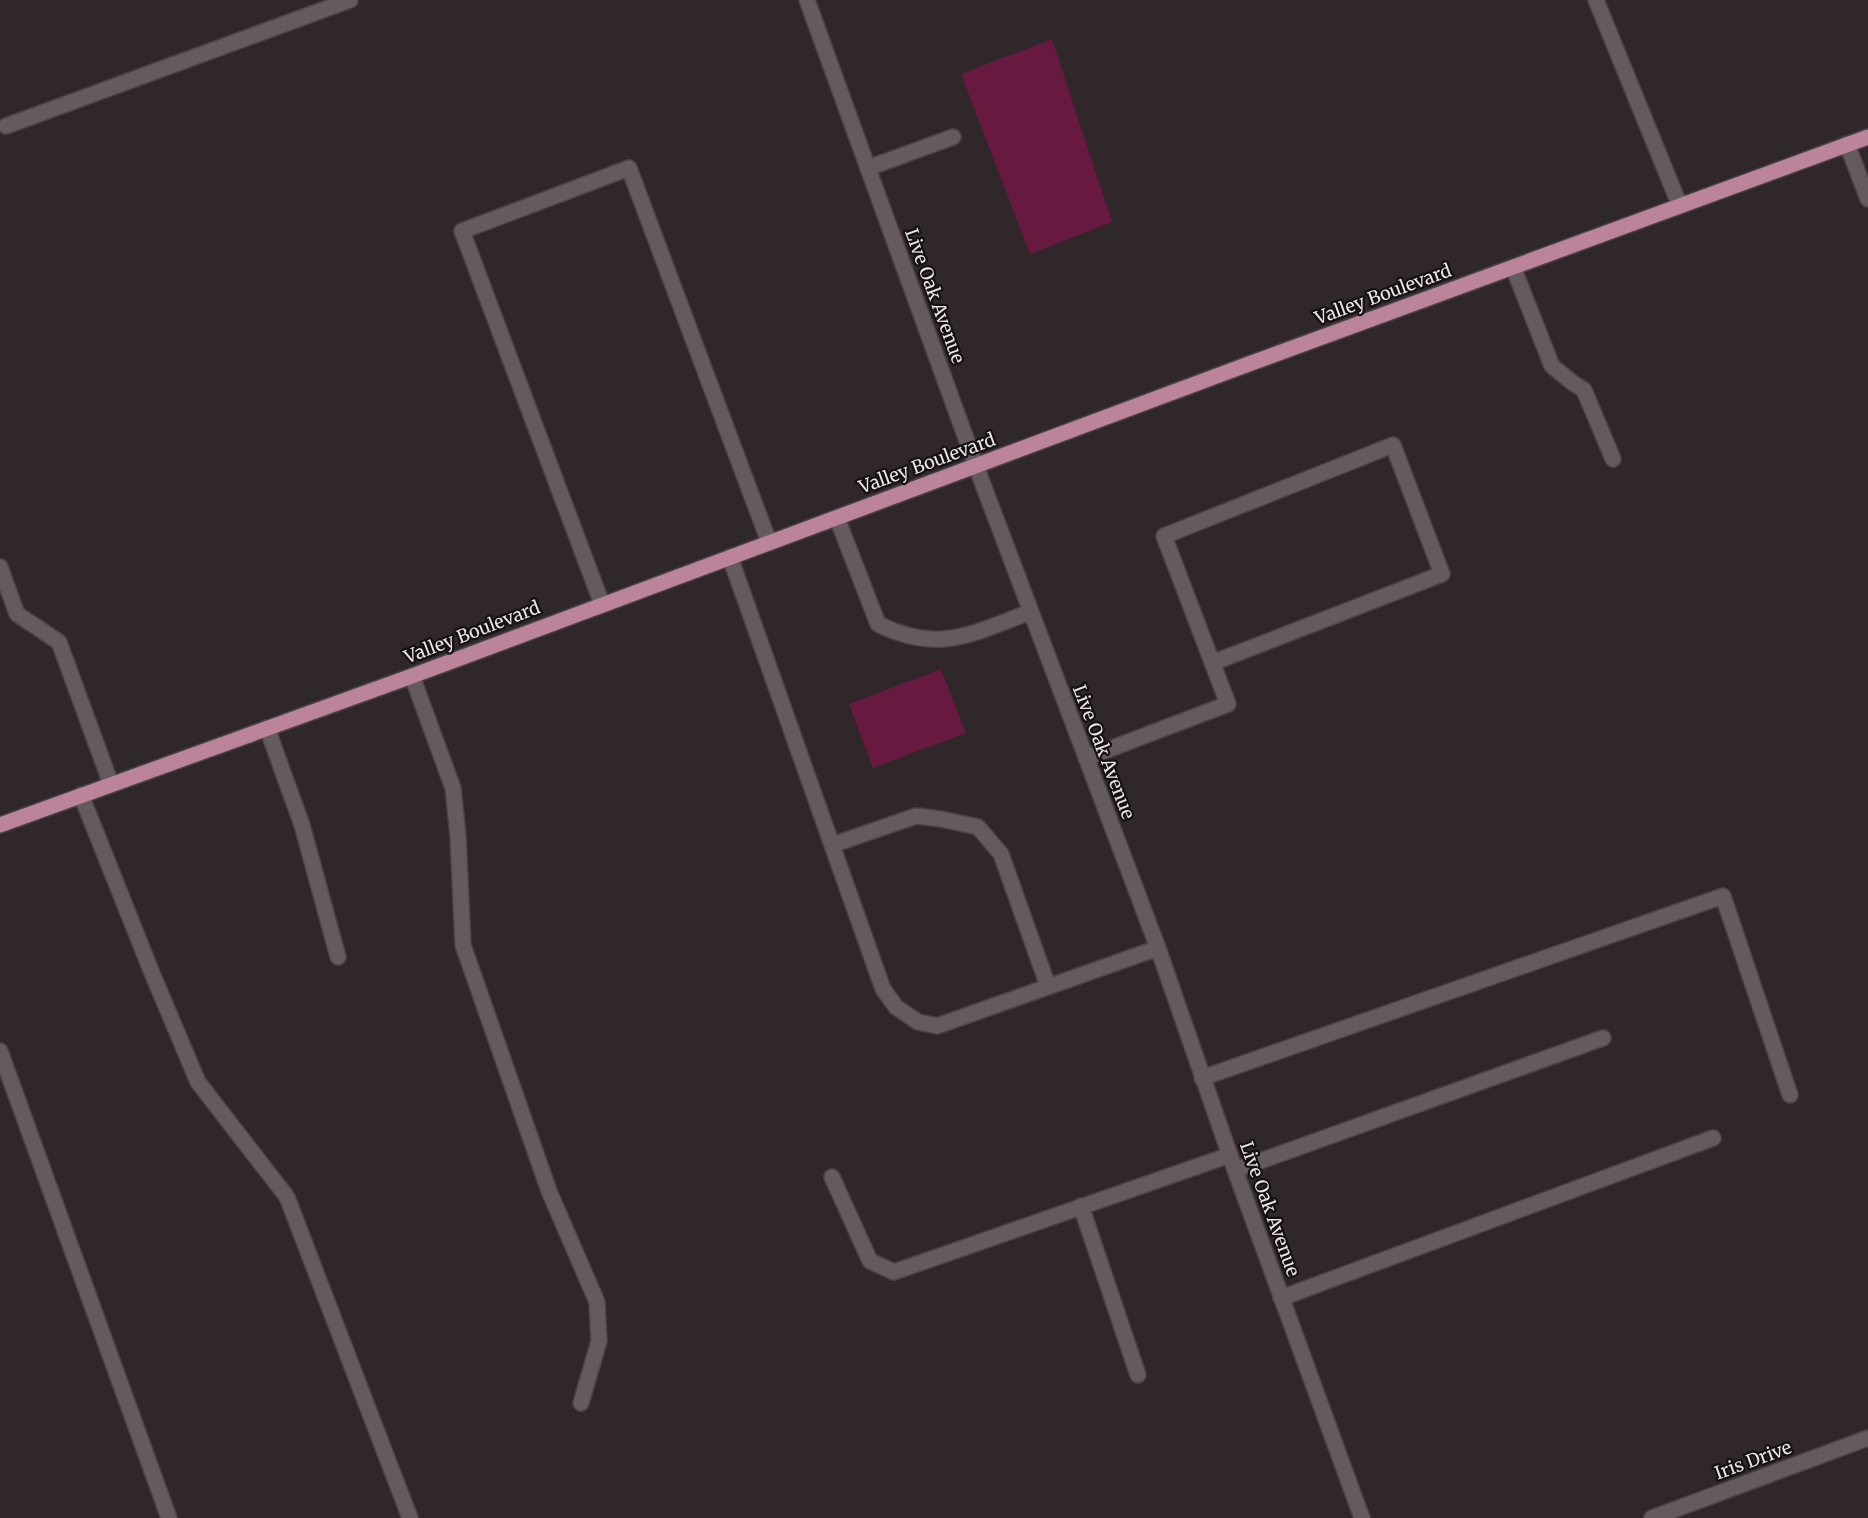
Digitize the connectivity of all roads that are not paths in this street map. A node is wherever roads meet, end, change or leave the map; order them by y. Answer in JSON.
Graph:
{"nodes":[{"id":1,"x":350,"y":0,"type":"edge"},
{"id":2,"x":807,"y":0,"type":"edge"},
{"id":3,"x":1596,"y":0,"type":"edge"},
{"id":4,"x":6,"y":126,"type":"dead end"},
{"id":5,"x":953,"y":137,"type":"dead end"},
{"id":6,"x":1868,"y":137,"type":"edge"},
{"id":7,"x":1847,"y":144,"type":"junction"},
{"id":8,"x":868,"y":168,"type":"junction"},
{"id":9,"x":1868,"y":199,"type":"edge"},
{"id":10,"x":1680,"y":206,"type":"junction"},
{"id":11,"x":1513,"y":267,"type":"junction"},
{"id":12,"x":1613,"y":459,"type":"dead end"},
{"id":13,"x":976,"y":466,"type":"junction"},
{"id":14,"x":837,"y":518,"type":"junction"},
{"id":15,"x":769,"y":542,"type":"junction"},
{"id":16,"x":730,"y":556,"type":"junction"},
{"id":17,"x":0,"y":567,"type":"edge"},
{"id":18,"x":602,"y":604,"type":"junction"},
{"id":19,"x":1030,"y":612,"type":"junction"},
{"id":20,"x":1212,"y":663,"type":"junction"},
{"id":21,"x":412,"y":676,"type":"junction"},
{"id":22,"x":267,"y":728,"type":"junction"},
{"id":23,"x":1086,"y":758,"type":"junction"},
{"id":24,"x":111,"y":784,"type":"junction"},
{"id":25,"x":81,"y":795,"type":"junction"},
{"id":26,"x":0,"y":825,"type":"edge"},
{"id":27,"x":832,"y":845,"type":"junction"},
{"id":28,"x":1158,"y":948,"type":"junction"},
{"id":29,"x":338,"y":957,"type":"dead end"},
{"id":30,"x":1048,"y":986,"type":"junction"},
{"id":31,"x":1603,"y":1038,"type":"dead end"},
{"id":32,"x":0,"y":1052,"type":"edge"},
{"id":33,"x":1202,"y":1078,"type":"junction"},
{"id":34,"x":1790,"y":1095,"type":"dead end"},
{"id":35,"x":1713,"y":1138,"type":"dead end"},
{"id":36,"x":1230,"y":1155,"type":"junction"},
{"id":37,"x":1235,"y":1170,"type":"junction"},
{"id":38,"x":832,"y":1177,"type":"dead end"},
{"id":39,"x":1081,"y":1206,"type":"junction"},
{"id":40,"x":1281,"y":1298,"type":"junction"},
{"id":41,"x":1138,"y":1375,"type":"dead end"},
{"id":42,"x":581,"y":1403,"type":"dead end"},
{"id":43,"x":1868,"y":1438,"type":"edge"},
{"id":44,"x":169,"y":1518,"type":"edge"},
{"id":45,"x":410,"y":1518,"type":"edge"},
{"id":46,"x":1362,"y":1518,"type":"edge"},
{"id":47,"x":1652,"y":1518,"type":"edge"}],
"edges":[{"from":1,"to":4,"type":"street"},
{"from":2,"to":8,"type":"street","name":"Live Oak Avenue"},
{"from":3,"to":10,"type":"street"},
{"from":5,"to":8,"type":"street"},
{"from":6,"to":7,"type":"main road","name":"Valley Boulevard"},
{"from":7,"to":9,"type":"street"},
{"from":7,"to":10,"type":"main road","name":"Valley Boulevard"},
{"from":8,"to":13,"type":"street","name":"Live Oak Avenue"},
{"from":10,"to":11,"type":"main road","name":"Valley Boulevard"},
{"from":11,"to":12,"type":"street"},
{"from":11,"to":13,"type":"main road","name":"Valley Boulevard"},
{"from":13,"to":14,"type":"main road","name":"Valley Boulevard"},
{"from":13,"to":19,"type":"street","name":"Live Oak Avenue"},
{"from":14,"to":15,"type":"main road","name":"Valley Boulevard"},
{"from":14,"to":19,"type":"street"},
{"from":15,"to":16,"type":"main road","name":"Valley Boulevard"},
{"from":15,"to":18,"type":"street"},
{"from":16,"to":18,"type":"main road","name":"Valley Boulevard"},
{"from":16,"to":27,"type":"street"},
{"from":17,"to":24,"type":"street"},
{"from":18,"to":21,"type":"main road","name":"Valley Boulevard"},
{"from":19,"to":23,"type":"street","name":"Live Oak Avenue"},
{"from":20,"to":20,"type":"street"},
{"from":20,"to":23,"type":"street"},
{"from":21,"to":22,"type":"main road","name":"Valley Boulevard"},
{"from":21,"to":42,"type":"street"},
{"from":22,"to":24,"type":"main road","name":"Valley Boulevard"},
{"from":22,"to":29,"type":"street"},
{"from":23,"to":28,"type":"street","name":"Live Oak Avenue"},
{"from":24,"to":25,"type":"main road","name":"Valley Boulevard"},
{"from":25,"to":26,"type":"main road","name":"Valley Boulevard"},
{"from":25,"to":45,"type":"street"},
{"from":27,"to":30,"type":"street"},
{"from":27,"to":30,"type":"street"},
{"from":28,"to":30,"type":"street"},
{"from":28,"to":33,"type":"street","name":"Live Oak Avenue"},
{"from":31,"to":37,"type":"street"},
{"from":32,"to":44,"type":"street"},
{"from":33,"to":34,"type":"street"},
{"from":33,"to":36,"type":"street","name":"Live Oak Avenue"},
{"from":35,"to":40,"type":"street"},
{"from":36,"to":37,"type":"street","name":"Live Oak Avenue"},
{"from":36,"to":39,"type":"street"},
{"from":37,"to":40,"type":"street","name":"Live Oak Avenue"},
{"from":38,"to":39,"type":"street"},
{"from":39,"to":41,"type":"street"},
{"from":40,"to":46,"type":"street","name":"Live Oak Avenue"},
{"from":43,"to":47,"type":"street","name":"Iris Drive"}]}
